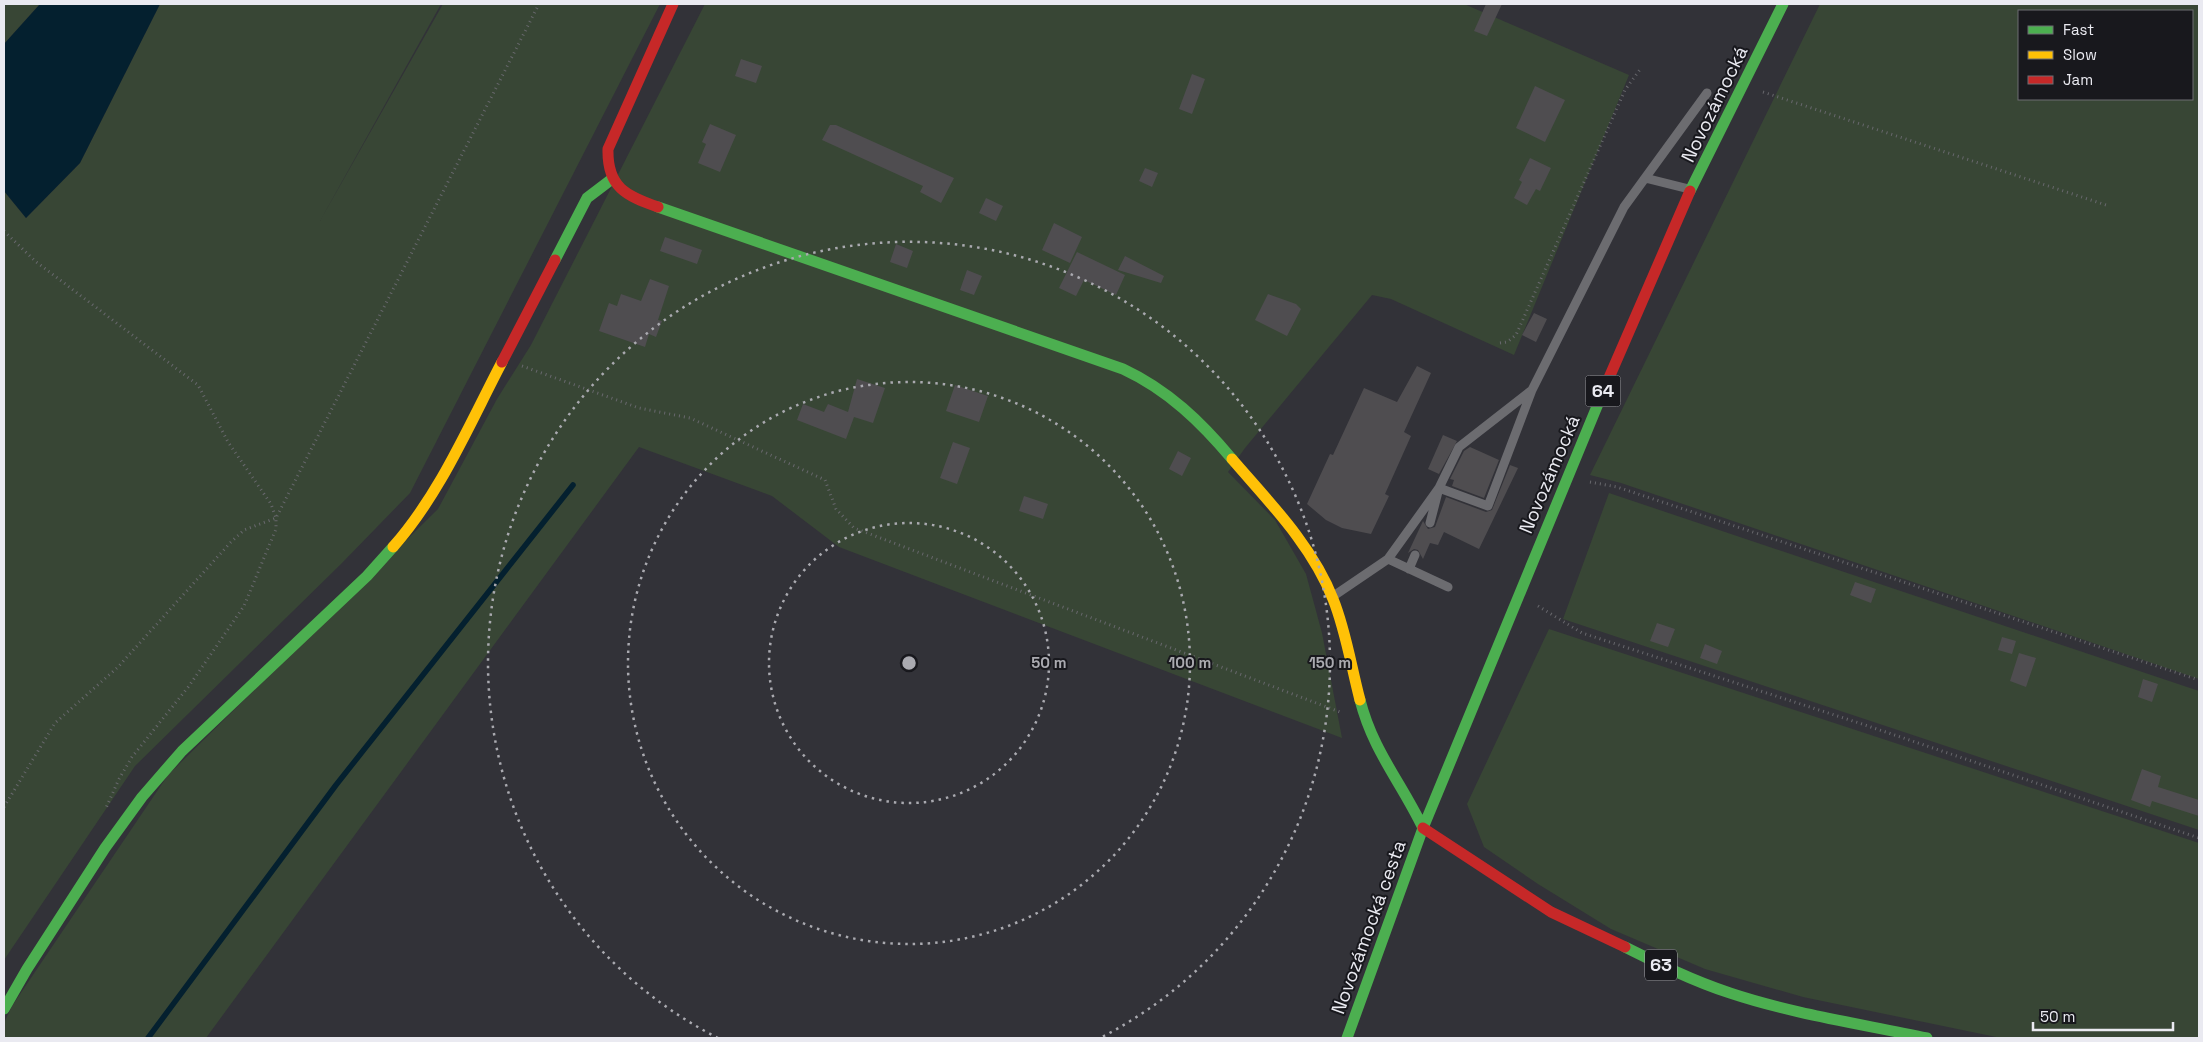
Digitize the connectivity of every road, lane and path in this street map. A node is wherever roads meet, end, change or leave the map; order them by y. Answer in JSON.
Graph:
{"nodes":[{"id":1,"x":539,"y":4,"type":"edge"},
{"id":2,"x":673,"y":4,"type":"edge"},
{"id":3,"x":1783,"y":4,"type":"edge"},
{"id":4,"x":1641,"y":68,"type":"dead end"},
{"id":5,"x":1743,"y":86,"type":"junction"},
{"id":6,"x":1707,"y":93,"type":"dead end"},
{"id":7,"x":1645,"y":178,"type":"junction"},
{"id":8,"x":612,"y":179,"type":"junction"},
{"id":9,"x":1691,"y":190,"type":"junction"},
{"id":10,"x":2109,"y":206,"type":"dead end"},
{"id":11,"x":4,"y":231,"type":"edge"},
{"id":12,"x":1500,"y":343,"type":"dead end"},
{"id":13,"x":505,"y":360,"type":"junction"},
{"id":14,"x":1532,"y":390,"type":"junction"},
{"id":15,"x":1567,"y":478,"type":"junction"},
{"id":16,"x":1439,"y":488,"type":"junction"},
{"id":17,"x":276,"y":518,"type":"junction"},
{"id":18,"x":1430,"y":523,"type":"dead end"},
{"id":19,"x":1415,"y":555,"type":"dead end"},
{"id":20,"x":1388,"y":559,"type":"junction"},
{"id":21,"x":1409,"y":569,"type":"junction"},
{"id":22,"x":1448,"y":587,"type":"dead end"},
{"id":23,"x":1518,"y":593,"type":"junction"},
{"id":24,"x":1332,"y":597,"type":"junction"},
{"id":25,"x":2199,"y":680,"type":"edge"},
{"id":26,"x":1365,"y":719,"type":"junction"},
{"id":27,"x":4,"y":807,"type":"edge"},
{"id":28,"x":106,"y":810,"type":"dead end"},
{"id":29,"x":1423,"y":828,"type":"junction"},
{"id":30,"x":2199,"y":838,"type":"edge"},
{"id":31,"x":4,"y":1009,"type":"edge"},
{"id":32,"x":1347,"y":1038,"type":"edge"},
{"id":33,"x":1927,"y":1038,"type":"edge"}],
"edges":[{"from":1,"to":17,"type":"path"},
{"from":2,"to":8,"type":"street"},
{"from":3,"to":5,"type":"street","name":"Novozámocká","number":"64"},
{"from":4,"to":12,"type":"path"},
{"from":5,"to":9,"type":"street","name":"Novozámocká","number":"64"},
{"from":5,"to":10,"type":"path"},
{"from":6,"to":7,"type":"lane"},
{"from":7,"to":9,"type":"lane"},
{"from":7,"to":14,"type":"lane"},
{"from":8,"to":13,"type":"street"},
{"from":8,"to":24,"type":"street"},
{"from":9,"to":15,"type":"street","name":"Novozámocká","number":"64"},
{"from":11,"to":17,"type":"path"},
{"from":13,"to":26,"type":"path"},
{"from":13,"to":31,"type":"street"},
{"from":14,"to":16,"type":"lane"},
{"from":14,"to":16,"type":"lane"},
{"from":15,"to":23,"type":"street","name":"Novozámocká","number":"64"},
{"from":15,"to":25,"type":"path"},
{"from":16,"to":18,"type":"lane"},
{"from":16,"to":20,"type":"lane"},
{"from":17,"to":27,"type":"path"},
{"from":17,"to":28,"type":"path"},
{"from":19,"to":21,"type":"lane"},
{"from":20,"to":21,"type":"lane"},
{"from":20,"to":24,"type":"lane"},
{"from":21,"to":22,"type":"lane"},
{"from":23,"to":29,"type":"street","name":"Novozámocká","number":"64"},
{"from":23,"to":30,"type":"path"},
{"from":24,"to":26,"type":"street"},
{"from":26,"to":29,"type":"street"},
{"from":29,"to":32,"type":"street","name":"Novozámocká cesta"},
{"from":29,"to":33,"type":"street","number":"63"}]}
